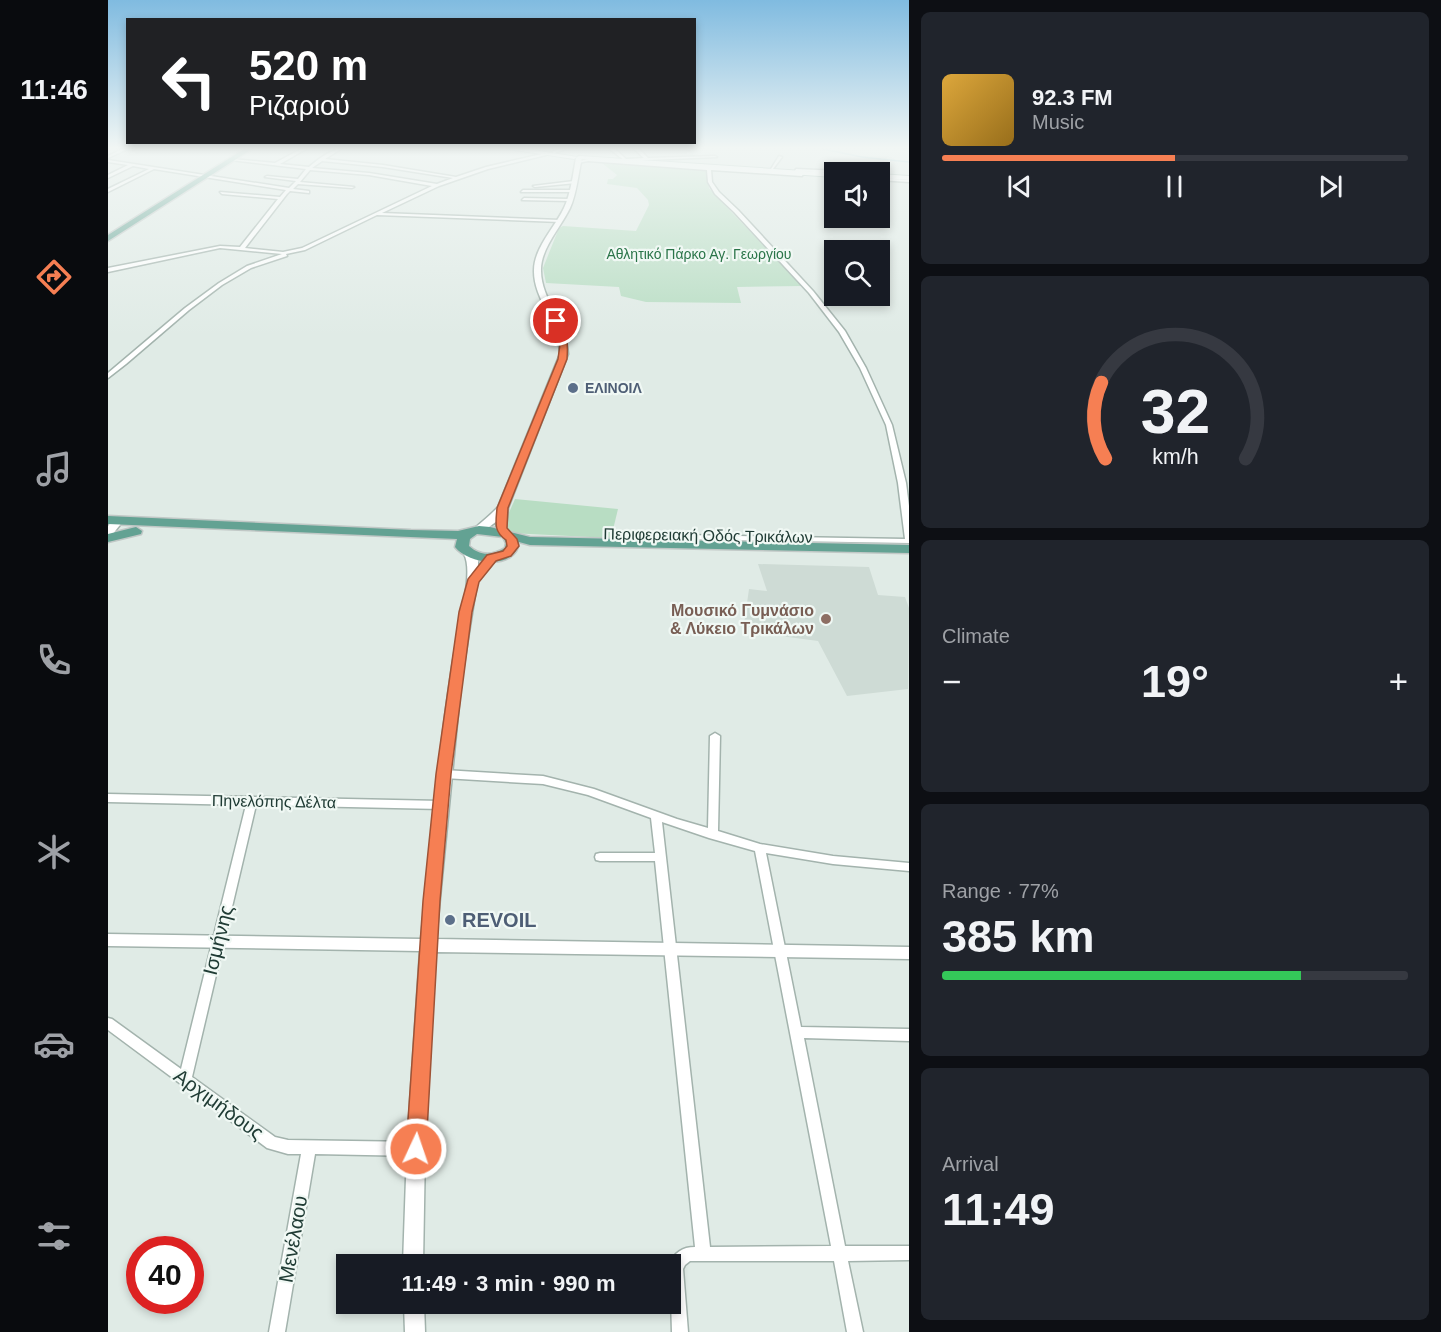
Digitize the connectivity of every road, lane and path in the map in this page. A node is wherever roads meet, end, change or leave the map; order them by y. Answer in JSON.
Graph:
{"nodes":[{"id":1,"x":151,"y":211,"type":"edge"},
{"id":2,"x":271,"y":211,"type":"edge"},
{"id":3,"x":379,"y":211,"type":"edge"},
{"id":4,"x":564,"y":211,"type":"edge"},
{"id":5,"x":737,"y":211,"type":"edge"},
{"id":6,"x":373,"y":214,"type":"junction"},
{"id":7,"x":560,"y":221,"type":"junction"},
{"id":8,"x":108,"y":239,"type":"edge"},
{"id":9,"x":242,"y":248,"type":"junction"},
{"id":10,"x":290,"y":252,"type":"junction"},
{"id":11,"x":108,"y":270,"type":"edge"},
{"id":12,"x":108,"y":376,"type":"edge"},
{"id":13,"x":503,"y":508,"type":"junction"},
{"id":14,"x":110,"y":529,"type":"edge"},
{"id":15,"x":474,"y":532,"type":"junction"},
{"id":16,"x":506,"y":534,"type":"junction"},
{"id":17,"x":909,"y":540,"type":"edge"},
{"id":18,"x":614,"y":542,"type":"junction"},
{"id":19,"x":909,"y":549,"type":"edge"},
{"id":20,"x":466,"y":552,"type":"junction"},
{"id":21,"x":507,"y":553,"type":"junction"},
{"id":22,"x":909,"y":556,"type":"edge"},
{"id":23,"x":492,"y":558,"type":"junction"},
{"id":24,"x":472,"y":581,"type":"junction"},
{"id":25,"x":715,"y":736,"type":"dead end"},
{"id":26,"x":444,"y":774,"type":"junction"},
{"id":27,"x":108,"y":798,"type":"edge"},
{"id":28,"x":252,"y":800,"type":"junction"},
{"id":29,"x":441,"y":805,"type":"junction"},
{"id":30,"x":656,"y":816,"type":"junction"},
{"id":31,"x":713,"y":835,"type":"junction"},
{"id":32,"x":760,"y":848,"type":"junction"},
{"id":33,"x":600,"y":857,"type":"dead end"},
{"id":34,"x":661,"y":857,"type":"junction"},
{"id":35,"x":909,"y":867,"type":"edge"},
{"id":36,"x":108,"y":940,"type":"edge"},
{"id":37,"x":218,"y":941,"type":"junction"},
{"id":38,"x":428,"y":944,"type":"junction"},
{"id":39,"x":670,"y":948,"type":"junction"},
{"id":40,"x":780,"y":950,"type":"junction"},
{"id":41,"x":909,"y":952,"type":"edge"},
{"id":42,"x":108,"y":1023,"type":"edge"},
{"id":43,"x":797,"y":1032,"type":"junction"},
{"id":44,"x":909,"y":1035,"type":"edge"},
{"id":45,"x":185,"y":1079,"type":"junction"},
{"id":46,"x":309,"y":1147,"type":"junction"},
{"id":47,"x":416,"y":1149,"type":"junction"},
{"id":48,"x":703,"y":1253,"type":"junction"},
{"id":49,"x":839,"y":1253,"type":"junction"},
{"id":50,"x":909,"y":1253,"type":"edge"},
{"id":51,"x":413,"y":1254,"type":"edge"},
{"id":52,"x":681,"y":1259,"type":"edge"},
{"id":53,"x":414,"y":1314,"type":"edge"},
{"id":54,"x":677,"y":1314,"type":"edge"},
{"id":55,"x":278,"y":1332,"type":"edge"},
{"id":56,"x":415,"y":1332,"type":"edge"},
{"id":57,"x":680,"y":1332,"type":"edge"},
{"id":58,"x":855,"y":1332,"type":"edge"}],
"edges":[{"from":1,"to":8,"type":"main road"},
{"from":2,"to":9,"type":"street"},
{"from":3,"to":6,"type":"street"},
{"from":4,"to":7,"type":"street"},
{"from":5,"to":17,"type":"street"},
{"from":6,"to":7,"type":"street"},
{"from":6,"to":10,"type":"street"},
{"from":7,"to":13,"type":"street"},
{"from":9,"to":10,"type":"street"},
{"from":9,"to":11,"type":"street"},
{"from":10,"to":12,"type":"street"},
{"from":13,"to":15,"type":"street"},
{"from":13,"to":16,"type":"street"},
{"from":14,"to":15,"type":"main road"},
{"from":14,"to":20,"type":"main road"},
{"from":15,"to":16,"type":"main road","name":"Περιφερειακή Οδός Τρικάλων"},
{"from":15,"to":20,"type":"main road"},
{"from":16,"to":18,"type":"main road","name":"Περιφερειακή Οδός Τρικάλων"},
{"from":16,"to":21,"type":"main road"},
{"from":17,"to":18,"type":"street"},
{"from":18,"to":19,"type":"main road","name":"Περιφερειακή Οδός Τρικάλων"},
{"from":20,"to":23,"type":"main road"},
{"from":20,"to":24,"type":"street"},
{"from":21,"to":22,"type":"main road","name":"Περιφερειακή Οδός Τρικάλων"},
{"from":21,"to":23,"type":"main road","name":"Περιφερειακή Οδός Τρικάλων"},
{"from":23,"to":24,"type":"street"},
{"from":24,"to":26,"type":"street"},
{"from":25,"to":31,"type":"street"},
{"from":26,"to":29,"type":"street"},
{"from":26,"to":30,"type":"street"},
{"from":27,"to":28,"type":"street","name":"Πηνελόπης Δέλτα"},
{"from":28,"to":29,"type":"street","name":"Πηνελόπης Δέλτα"},
{"from":28,"to":37,"type":"street","name":"Ισμήνης"},
{"from":29,"to":38,"type":"street"},
{"from":30,"to":31,"type":"street"},
{"from":30,"to":34,"type":"street"},
{"from":31,"to":32,"type":"street"},
{"from":32,"to":35,"type":"street"},
{"from":32,"to":40,"type":"street"},
{"from":33,"to":34,"type":"street"},
{"from":34,"to":39,"type":"street"},
{"from":36,"to":37,"type":"street"},
{"from":37,"to":38,"type":"street"},
{"from":37,"to":45,"type":"street","name":"Ισμήνης"},
{"from":38,"to":39,"type":"street"},
{"from":38,"to":47,"type":"street"},
{"from":39,"to":40,"type":"street"},
{"from":39,"to":48,"type":"street"},
{"from":40,"to":41,"type":"street"},
{"from":40,"to":43,"type":"street"},
{"from":42,"to":45,"type":"street","name":"Αρχιμήδους"},
{"from":43,"to":44,"type":"street"},
{"from":43,"to":49,"type":"street"},
{"from":45,"to":46,"type":"street","name":"Αρχιμήδους"},
{"from":46,"to":47,"type":"street","name":"Αρχιμήδους"},
{"from":46,"to":55,"type":"street","name":"Μενέλαου"},
{"from":47,"to":51,"type":"street"},
{"from":48,"to":49,"type":"street"},
{"from":48,"to":52,"type":"street"},
{"from":49,"to":50,"type":"street"},
{"from":49,"to":58,"type":"street"},
{"from":53,"to":56,"type":"street"},
{"from":54,"to":57,"type":"street"}]}
